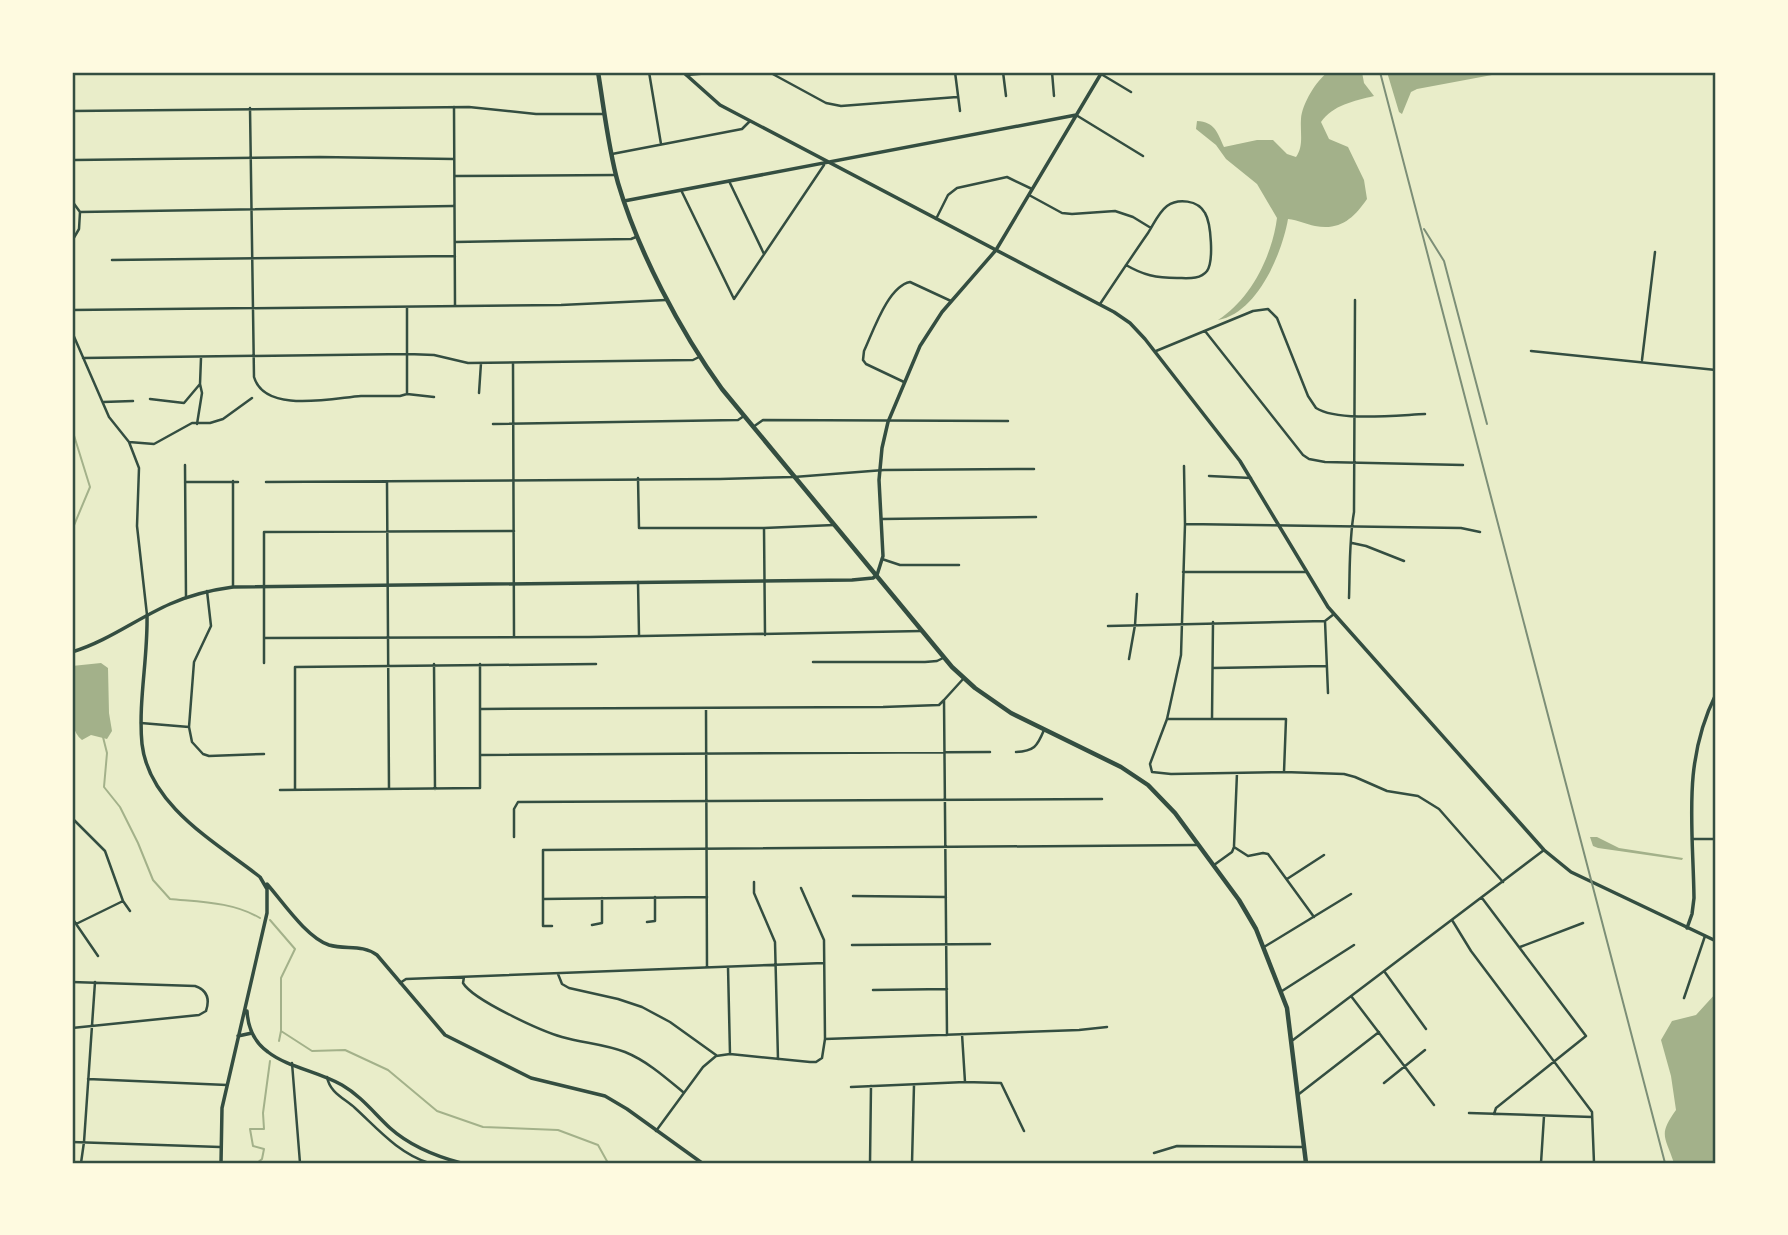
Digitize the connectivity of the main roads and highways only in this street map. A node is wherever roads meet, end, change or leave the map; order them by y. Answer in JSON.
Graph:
{"nodes":[{"id":1,"x":598,"y":72,"type":"edge"},
{"id":2,"x":685,"y":73,"type":"edge"},
{"id":3,"x":1101,"y":73,"type":"edge"},
{"id":4,"x":1076,"y":115,"type":"junction"},
{"id":5,"x":827,"y":162,"type":"junction"},
{"id":6,"x":624,"y":201,"type":"junction"},
{"id":7,"x":996,"y":250,"type":"junction"},
{"id":8,"x":877,"y":575,"type":"junction"},
{"id":9,"x":147,"y":616,"type":"junction"},
{"id":10,"x":72,"y":652,"type":"edge"},
{"id":11,"x":1716,"y":694,"type":"edge"},
{"id":12,"x":262,"y":879,"type":"junction"},
{"id":13,"x":277,"y":895,"type":"junction"},
{"id":14,"x":267,"y":913,"type":"junction"},
{"id":15,"x":1687,"y":928,"type":"junction"},
{"id":16,"x":1716,"y":942,"type":"edge"},
{"id":17,"x":247,"y":1002,"type":"junction"},
{"id":18,"x":252,"y":1033,"type":"junction"},
{"id":19,"x":238,"y":1036,"type":"junction"},
{"id":20,"x":221,"y":1163,"type":"edge"},
{"id":21,"x":461,"y":1163,"type":"edge"},
{"id":22,"x":702,"y":1163,"type":"edge"},
{"id":23,"x":1306,"y":1163,"type":"edge"}],
"edges":[{"from":1,"to":6,"type":"main road"},
{"from":2,"to":5,"type":"main road"},
{"from":3,"to":4,"type":"main road"},
{"from":4,"to":5,"type":"main road"},
{"from":4,"to":7,"type":"main road"},
{"from":5,"to":6,"type":"main road"},
{"from":5,"to":7,"type":"main road"},
{"from":6,"to":8,"type":"main road"},
{"from":7,"to":8,"type":"main road"},
{"from":7,"to":15,"type":"main road"},
{"from":8,"to":9,"type":"main road"},
{"from":8,"to":23,"type":"main road"},
{"from":9,"to":10,"type":"main road"},
{"from":9,"to":12,"type":"main road"},
{"from":11,"to":15,"type":"main road"},
{"from":12,"to":13,"type":"main road"},
{"from":12,"to":14,"type":"main road"},
{"from":13,"to":14,"type":"main road"},
{"from":13,"to":22,"type":"main road"},
{"from":14,"to":17,"type":"main road"},
{"from":15,"to":16,"type":"main road"},
{"from":17,"to":18,"type":"main road"},
{"from":17,"to":19,"type":"main road"},
{"from":18,"to":19,"type":"main road"},
{"from":18,"to":21,"type":"main road"},
{"from":19,"to":20,"type":"main road"}]}
